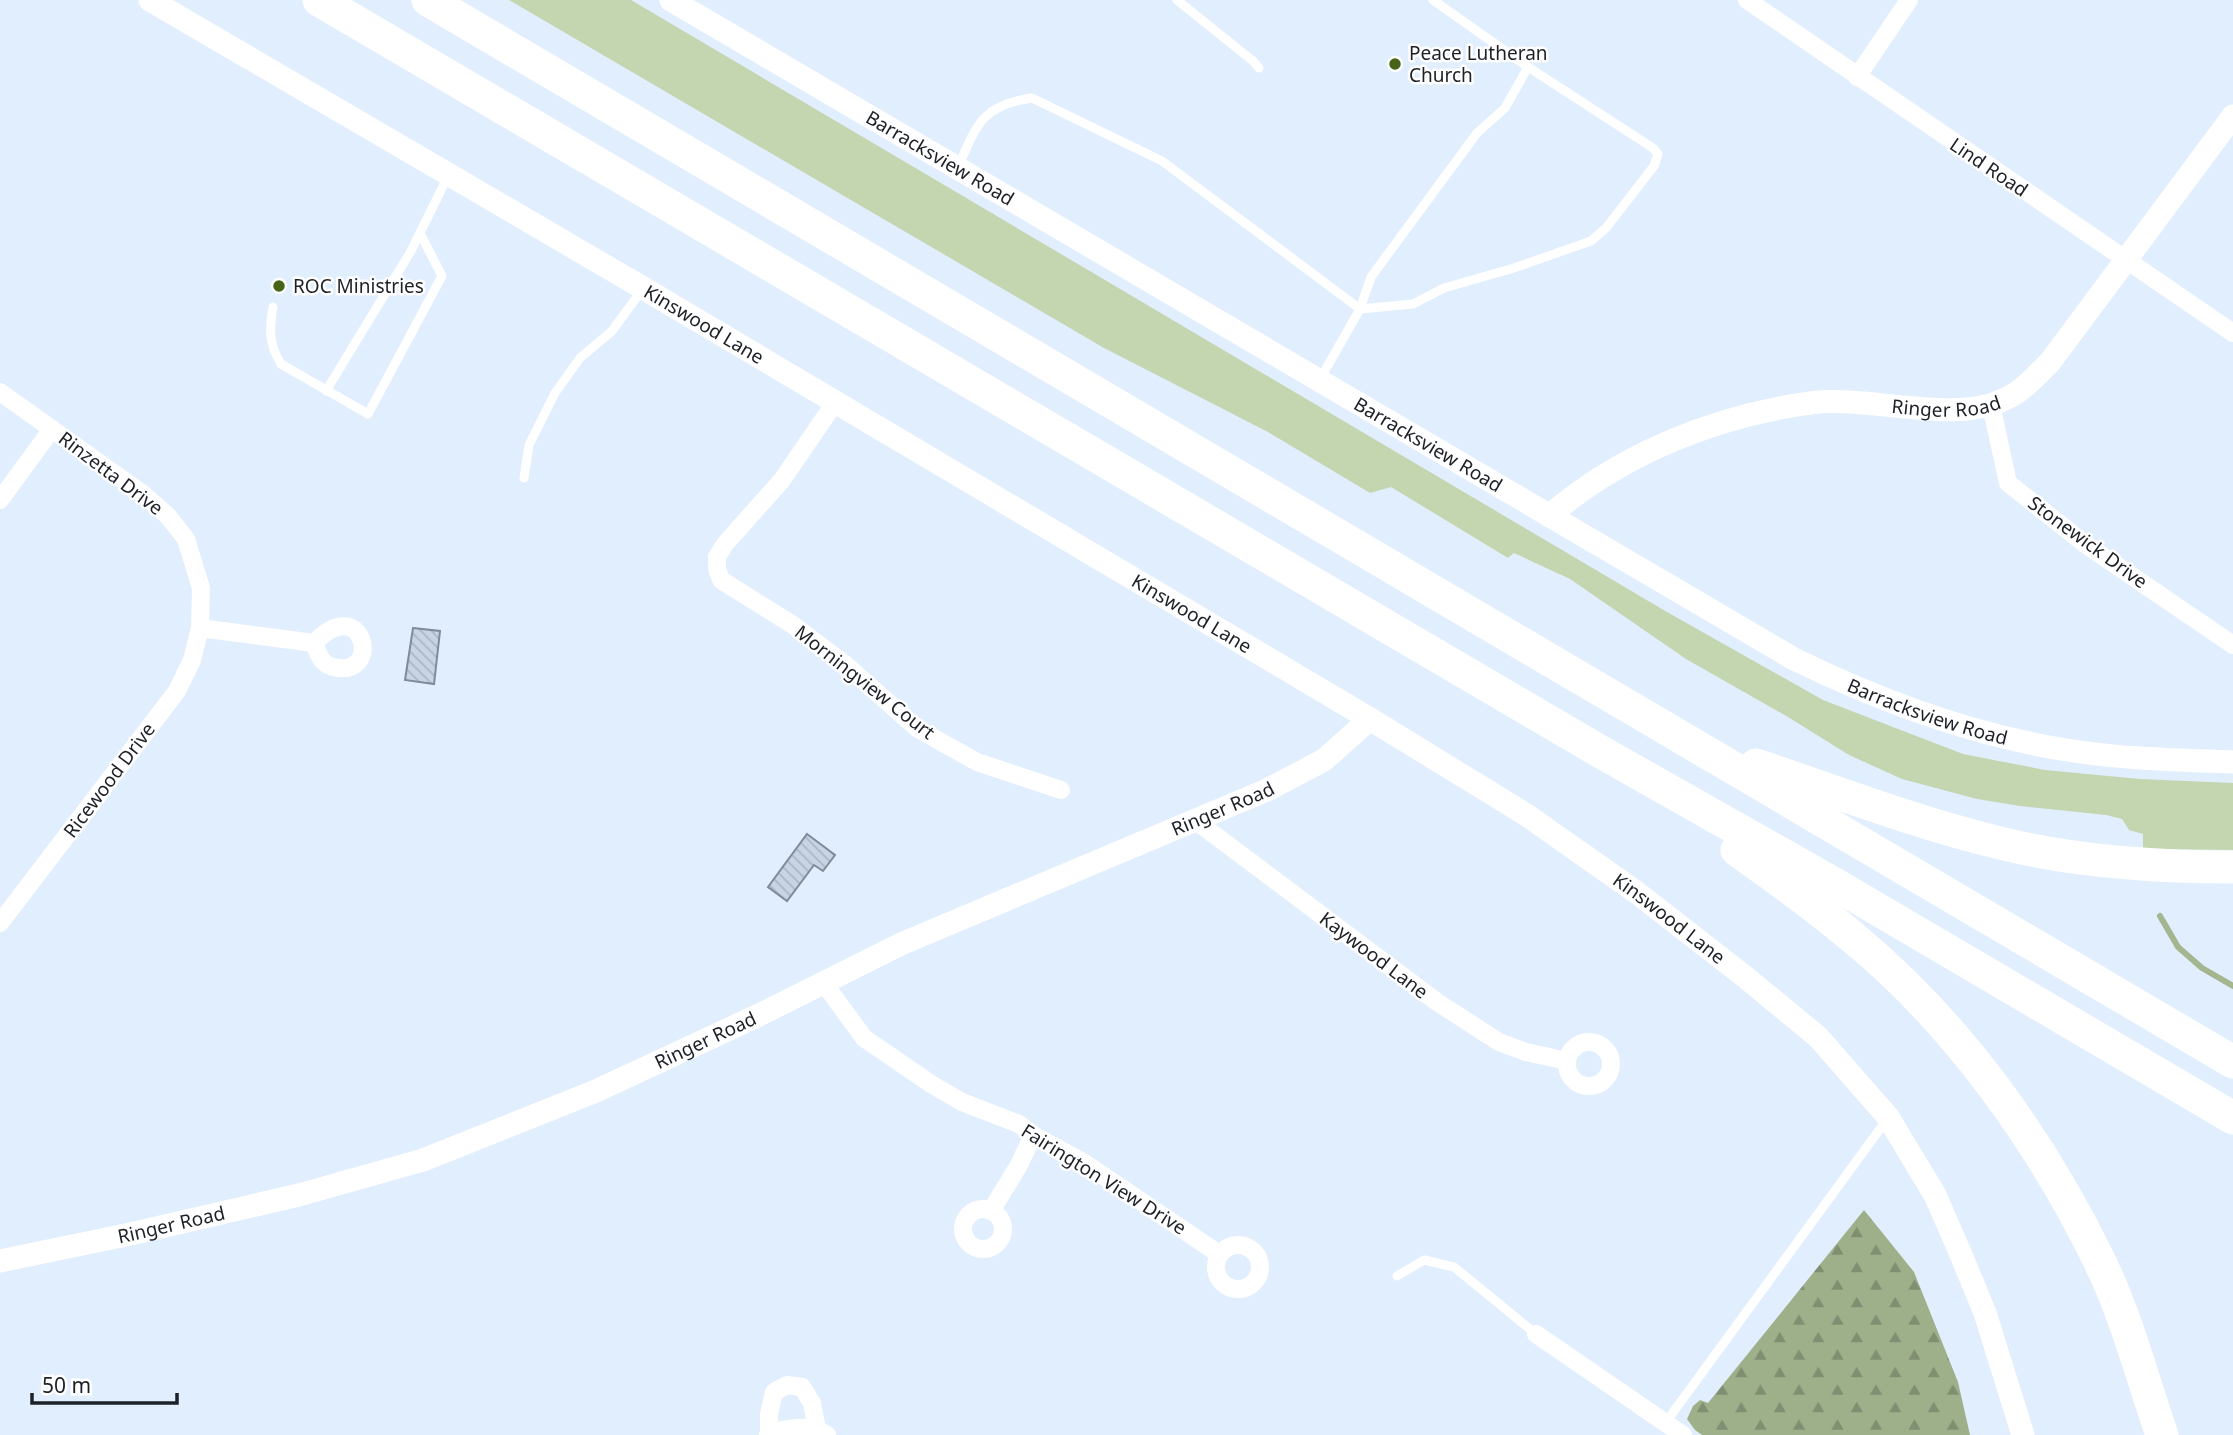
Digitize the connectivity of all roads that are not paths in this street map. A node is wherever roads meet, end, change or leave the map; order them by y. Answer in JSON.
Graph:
{"nodes":[{"id":1,"x":150,"y":0,"type":"edge"},
{"id":2,"x":319,"y":0,"type":"edge"},
{"id":3,"x":428,"y":0,"type":"edge"},
{"id":4,"x":671,"y":0,"type":"edge"},
{"id":5,"x":1177,"y":0,"type":"edge"},
{"id":6,"x":1433,"y":0,"type":"edge"},
{"id":7,"x":1747,"y":0,"type":"edge"},
{"id":8,"x":1909,"y":0,"type":"edge"},
{"id":9,"x":1528,"y":67,"type":"junction"},
{"id":10,"x":1259,"y":68,"type":"dead end"},
{"id":11,"x":1857,"y":77,"type":"junction"},
{"id":12,"x":2233,"y":116,"type":"edge"},
{"id":13,"x":957,"y":168,"type":"junction"},
{"id":14,"x":449,"y":175,"type":"junction"},
{"id":15,"x":420,"y":233,"type":"junction"},
{"id":16,"x":2127,"y":261,"type":"junction"},
{"id":17,"x":643,"y":289,"type":"junction"},
{"id":18,"x":273,"y":307,"type":"dead end"},
{"id":19,"x":1360,"y":309,"type":"junction"},
{"id":20,"x":2233,"y":333,"type":"edge"},
{"id":21,"x":1318,"y":381,"type":"junction"},
{"id":22,"x":0,"y":391,"type":"edge"},
{"id":23,"x":327,"y":391,"type":"junction"},
{"id":24,"x":834,"y":404,"type":"junction"},
{"id":25,"x":1991,"y":405,"type":"junction"},
{"id":26,"x":52,"y":429,"type":"junction"},
{"id":27,"x":524,"y":478,"type":"dead end"},
{"id":28,"x":0,"y":500,"type":"edge"},
{"id":29,"x":1549,"y":516,"type":"junction"},
{"id":30,"x":201,"y":628,"type":"junction"},
{"id":31,"x":314,"y":643,"type":"dead end"},
{"id":32,"x":2233,"y":645,"type":"edge"},
{"id":33,"x":1370,"y":719,"type":"junction"},
{"id":34,"x":1694,"y":745,"type":"junction"},
{"id":35,"x":1601,"y":752,"type":"junction"},
{"id":36,"x":2233,"y":762,"type":"edge"},
{"id":37,"x":1061,"y":790,"type":"dead end"},
{"id":38,"x":1195,"y":821,"type":"junction"},
{"id":39,"x":2233,"y":867,"type":"edge"},
{"id":40,"x":0,"y":923,"type":"edge"},
{"id":41,"x":823,"y":982,"type":"junction"},
{"id":42,"x":1567,"y":1061,"type":"dead end"},
{"id":43,"x":2233,"y":1062,"type":"edge"},
{"id":44,"x":1888,"y":1117,"type":"junction"},
{"id":45,"x":2233,"y":1118,"type":"edge"},
{"id":46,"x":1033,"y":1135,"type":"junction"},
{"id":47,"x":991,"y":1211,"type":"dead end"},
{"id":48,"x":1220,"y":1255,"type":"dead end"},
{"id":49,"x":0,"y":1261,"type":"edge"},
{"id":50,"x":1397,"y":1276,"type":"dead end"},
{"id":51,"x":1536,"y":1334,"type":"joint"},
{"id":52,"x":1666,"y":1422,"type":"junction"},
{"id":53,"x":822,"y":1432,"type":"edge"},
{"id":54,"x":769,"y":1434,"type":"edge"},
{"id":55,"x":1683,"y":1435,"type":"edge"},
{"id":56,"x":2023,"y":1435,"type":"edge"},
{"id":57,"x":2162,"y":1435,"type":"edge"}],
"edges":[{"from":1,"to":14,"type":"street","name":"Kinswood Lane"},
{"from":2,"to":35,"type":"highway"},
{"from":3,"to":34,"type":"highway"},
{"from":4,"to":13,"type":"street","name":"Barracksview Road"},
{"from":5,"to":10,"type":"lane"},
{"from":6,"to":9,"type":"lane"},
{"from":7,"to":11,"type":"street","name":"Lind Road"},
{"from":8,"to":11,"type":"street"},
{"from":9,"to":19,"type":"lane"},
{"from":9,"to":19,"type":"lane"},
{"from":11,"to":16,"type":"street","name":"Lind Road"},
{"from":12,"to":16,"type":"street","name":"Ringer Road"},
{"from":13,"to":19,"type":"lane"},
{"from":13,"to":21,"type":"street","name":"Barracksview Road"},
{"from":14,"to":15,"type":"lane"},
{"from":14,"to":17,"type":"street","name":"Kinswood Lane"},
{"from":15,"to":23,"type":"lane"},
{"from":15,"to":23,"type":"lane"},
{"from":16,"to":20,"type":"street","name":"Lind Road"},
{"from":16,"to":25,"type":"street","name":"Ringer Road"},
{"from":17,"to":24,"type":"street","name":"Kinswood Lane"},
{"from":17,"to":27,"type":"lane"},
{"from":18,"to":23,"type":"lane"},
{"from":19,"to":21,"type":"lane"},
{"from":21,"to":29,"type":"street","name":"Barracksview Road"},
{"from":22,"to":26,"type":"street","name":"Rinzetta Drive"},
{"from":24,"to":33,"type":"street","name":"Kinswood Lane"},
{"from":24,"to":37,"type":"street","name":"Morningview Court"},
{"from":25,"to":29,"type":"street","name":"Ringer Road"},
{"from":25,"to":32,"type":"street","name":"Stonewick Drive"},
{"from":26,"to":28,"type":"street"},
{"from":26,"to":30,"type":"street","name":"Rinzetta Drive"},
{"from":29,"to":36,"type":"street","name":"Barracksview Road"},
{"from":30,"to":31,"type":"street"},
{"from":30,"to":40,"type":"street","name":"Ricewood Drive"},
{"from":33,"to":38,"type":"street","name":"Ringer Road"},
{"from":33,"to":44,"type":"street","name":"Kinswood Lane"},
{"from":34,"to":39,"type":"highway"},
{"from":34,"to":43,"type":"highway"},
{"from":35,"to":45,"type":"highway"},
{"from":35,"to":57,"type":"highway"},
{"from":38,"to":41,"type":"street","name":"Ringer Road"},
{"from":38,"to":42,"type":"street","name":"Kaywood Lane"},
{"from":41,"to":46,"type":"street","name":"Fairington View Drive"},
{"from":41,"to":49,"type":"street","name":"Ringer Road"},
{"from":44,"to":52,"type":"lane"},
{"from":44,"to":56,"type":"street","name":"Kinswood Lane"},
{"from":46,"to":47,"type":"street"},
{"from":46,"to":48,"type":"street","name":"Fairington View Drive"},
{"from":50,"to":51,"type":"lane"},
{"from":51,"to":52,"type":"street"},
{"from":52,"to":55,"type":"street"},
{"from":53,"to":54,"type":"street"},
{"from":53,"to":54,"type":"street"}]}
